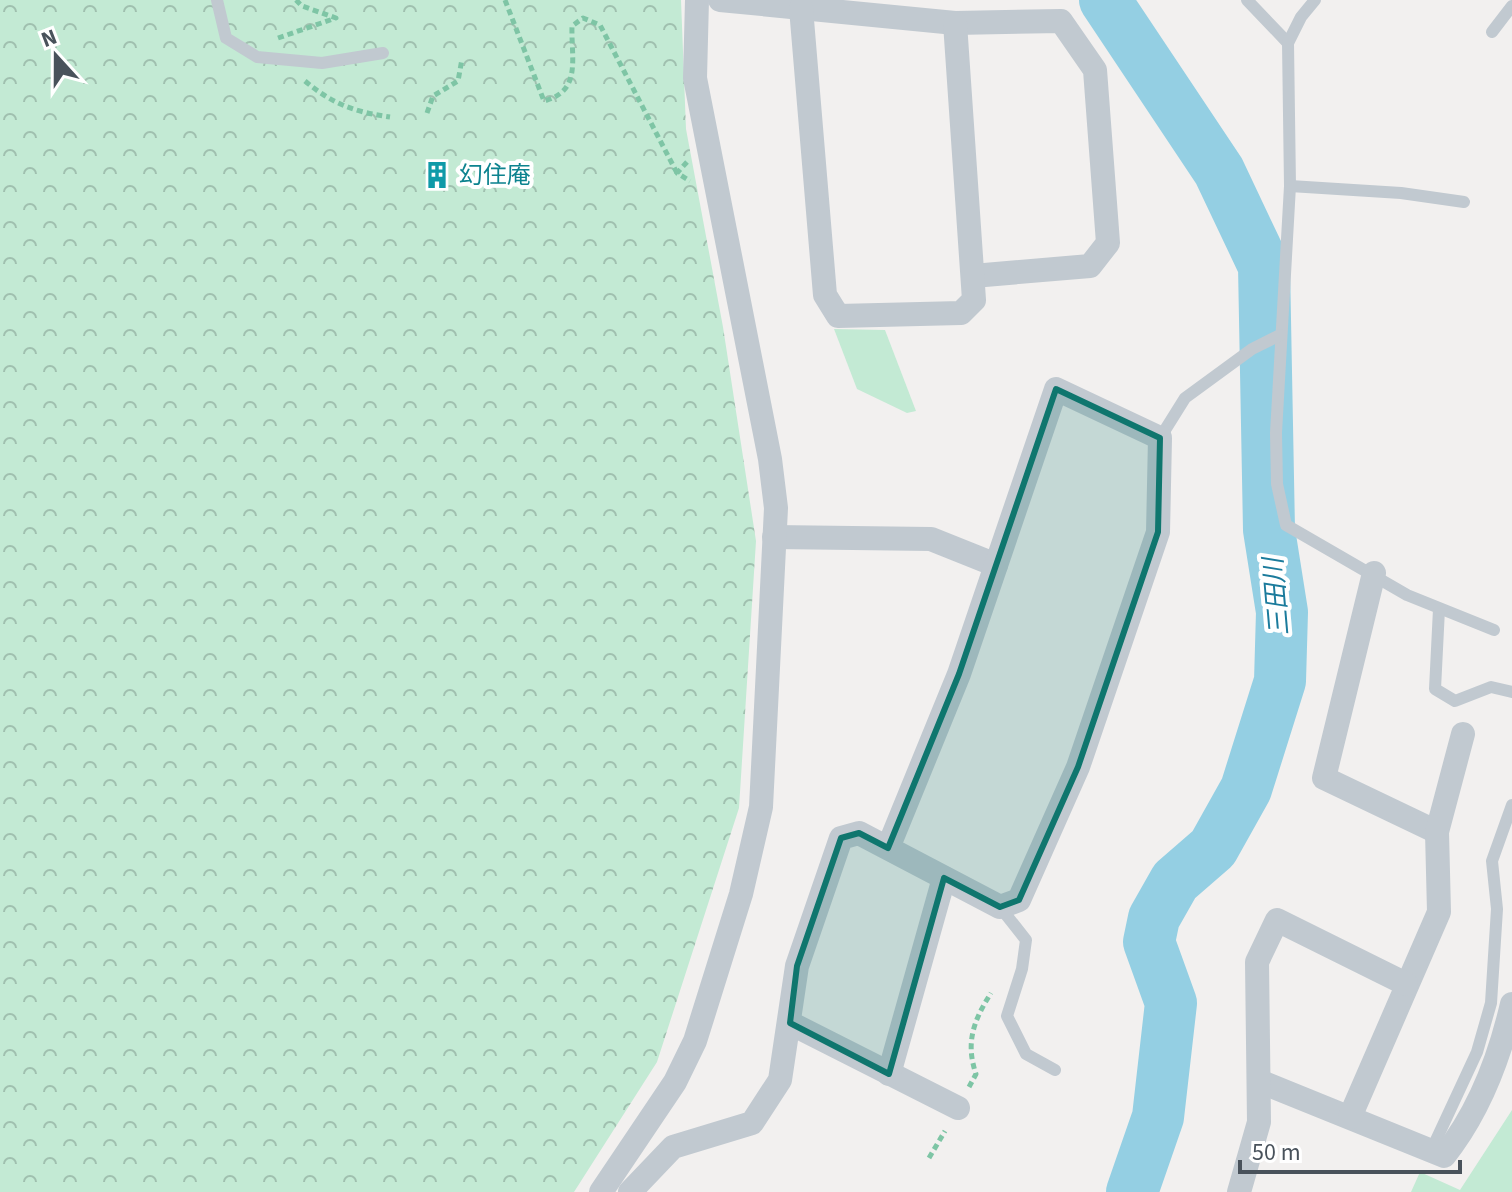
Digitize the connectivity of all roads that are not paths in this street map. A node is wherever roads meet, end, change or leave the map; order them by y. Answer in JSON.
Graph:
{"nodes":[{"id":1,"x":217,"y":0,"type":"edge"},
{"id":2,"x":697,"y":0,"type":"edge"},
{"id":3,"x":720,"y":0,"type":"edge"},
{"id":4,"x":1247,"y":0,"type":"edge"},
{"id":5,"x":1315,"y":0,"type":"edge"},
{"id":6,"x":1512,"y":6,"type":"edge"},
{"id":7,"x":801,"y":8,"type":"junction"},
{"id":8,"x":955,"y":23,"type":"junction"},
{"id":9,"x":1492,"y":32,"type":"dead end"},
{"id":10,"x":1288,"y":43,"type":"junction"},
{"id":11,"x":383,"y":53,"type":"dead end"},
{"id":12,"x":1290,"y":186,"type":"junction"},
{"id":13,"x":1464,"y":202,"type":"dead end"},
{"id":14,"x":973,"y":276,"type":"junction"},
{"id":15,"x":1278,"y":336,"type":"junction"},
{"id":16,"x":1160,"y":438,"type":"junction"},
{"id":17,"x":774,"y":537,"type":"junction"},
{"id":18,"x":996,"y":565,"type":"junction"},
{"id":19,"x":1374,"y":573,"type":"junction"},
{"id":20,"x":1439,"y":609,"type":"junction"},
{"id":21,"x":1494,"y":630,"type":"dead end"},
{"id":22,"x":1512,"y":692,"type":"edge"},
{"id":23,"x":1463,"y":734,"type":"dead end"},
{"id":24,"x":1512,"y":805,"type":"edge"},
{"id":25,"x":1437,"y":832,"type":"junction"},
{"id":26,"x":888,"y":848,"type":"junction"},
{"id":27,"x":944,"y":878,"type":"junction"},
{"id":28,"x":1000,"y":907,"type":"junction"},
{"id":29,"x":1406,"y":984,"type":"junction"},
{"id":30,"x":1512,"y":1004,"type":"edge"},
{"id":31,"x":790,"y":1023,"type":"junction"},
{"id":32,"x":1055,"y":1070,"type":"dead end"},
{"id":33,"x":889,"y":1074,"type":"junction"},
{"id":34,"x":1259,"y":1081,"type":"junction"},
{"id":35,"x":958,"y":1108,"type":"road end"},
{"id":36,"x":1350,"y":1117,"type":"junction"},
{"id":37,"x":1431,"y":1151,"type":"junction"},
{"id":38,"x":601,"y":1192,"type":"edge"},
{"id":39,"x":630,"y":1192,"type":"edge"},
{"id":40,"x":1239,"y":1192,"type":"edge"}],
"edges":[{"from":1,"to":11,"type":"lane"},
{"from":2,"to":17,"type":"street"},
{"from":3,"to":7,"type":"street"},
{"from":4,"to":10,"type":"lane"},
{"from":5,"to":10,"type":"lane"},
{"from":6,"to":9,"type":"lane"},
{"from":7,"to":8,"type":"street"},
{"from":7,"to":14,"type":"street"},
{"from":8,"to":14,"type":"street"},
{"from":8,"to":14,"type":"street"},
{"from":10,"to":12,"type":"lane"},
{"from":12,"to":13,"type":"lane"},
{"from":12,"to":15,"type":"lane"},
{"from":15,"to":16,"type":"lane"},
{"from":15,"to":19,"type":"lane"},
{"from":16,"to":18,"type":"street"},
{"from":16,"to":28,"type":"street"},
{"from":17,"to":18,"type":"street"},
{"from":17,"to":38,"type":"street"},
{"from":18,"to":26,"type":"street"},
{"from":19,"to":20,"type":"lane"},
{"from":19,"to":25,"type":"street"},
{"from":20,"to":21,"type":"lane"},
{"from":20,"to":22,"type":"lane"},
{"from":23,"to":25,"type":"street"},
{"from":24,"to":37,"type":"lane"},
{"from":25,"to":29,"type":"street"},
{"from":26,"to":27,"type":"street"},
{"from":26,"to":31,"type":"street"},
{"from":27,"to":28,"type":"street"},
{"from":27,"to":33,"type":"street"},
{"from":28,"to":32,"type":"lane"},
{"from":29,"to":34,"type":"street"},
{"from":29,"to":36,"type":"street"},
{"from":30,"to":37,"type":"street"},
{"from":31,"to":33,"type":"street"},
{"from":31,"to":39,"type":"street"},
{"from":33,"to":35,"type":"street"},
{"from":34,"to":36,"type":"street"},
{"from":34,"to":40,"type":"street"},
{"from":36,"to":37,"type":"street"}]}
